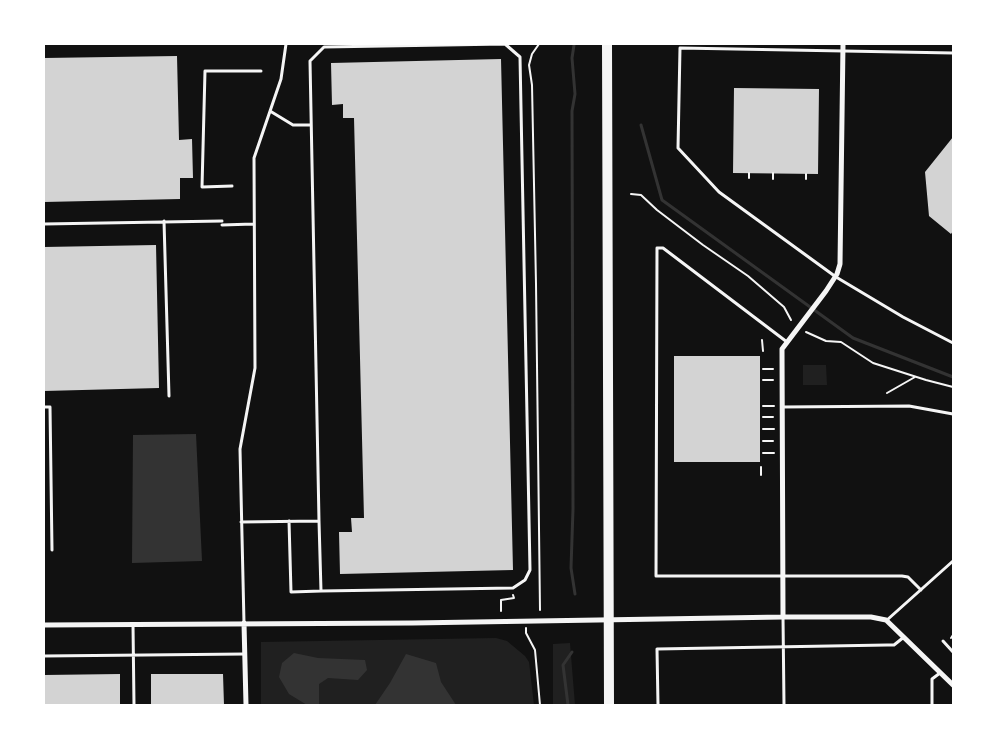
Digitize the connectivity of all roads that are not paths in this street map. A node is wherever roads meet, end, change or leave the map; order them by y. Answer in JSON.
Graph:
{"nodes":[{"id":1,"x":286,"y":44,"type":"edge"},
{"id":2,"x":448,"y":44,"type":"edge"},
{"id":3,"x":607,"y":44,"type":"edge"},
{"id":4,"x":843,"y":44,"type":"edge"},
{"id":5,"x":843,"y":51,"type":"junction"},
{"id":6,"x":953,"y":52,"type":"edge"},
{"id":7,"x":260,"y":71,"type":"dead end"},
{"id":8,"x":270,"y":111,"type":"junction"},
{"id":9,"x":311,"y":125,"type":"junction"},
{"id":10,"x":232,"y":186,"type":"dead end"},
{"id":11,"x":164,"y":221,"type":"junction"},
{"id":12,"x":44,"y":224,"type":"edge"},
{"id":13,"x":253,"y":224,"type":"junction"},
{"id":14,"x":836,"y":276,"type":"junction"},
{"id":15,"x":787,"y":342,"type":"junction"},
{"id":16,"x":953,"y":343,"type":"edge"},
{"id":17,"x":169,"y":396,"type":"dead end"},
{"id":18,"x":782,"y":406,"type":"junction"},
{"id":19,"x":44,"y":407,"type":"edge"},
{"id":20,"x":953,"y":414,"type":"edge"},
{"id":21,"x":319,"y":521,"type":"junction"},
{"id":22,"x":241,"y":522,"type":"junction"},
{"id":23,"x":289,"y":522,"type":"junction"},
{"id":24,"x":52,"y":550,"type":"dead end"},
{"id":25,"x":953,"y":560,"type":"edge"},
{"id":26,"x":783,"y":576,"type":"junction"},
{"id":27,"x":921,"y":590,"type":"junction"},
{"id":28,"x":321,"y":591,"type":"junction"},
{"id":29,"x":783,"y":617,"type":"junction"},
{"id":30,"x":608,"y":619,"type":"junction"},
{"id":31,"x":886,"y":620,"type":"junction"},
{"id":32,"x":244,"y":623,"type":"junction"},
{"id":33,"x":133,"y":624,"type":"junction"},
{"id":34,"x":44,"y":625,"type":"edge"},
{"id":35,"x":904,"y":637,"type":"junction"},
{"id":36,"x":943,"y":641,"type":"dead end"},
{"id":37,"x":784,"y":647,"type":"junction"},
{"id":38,"x":953,"y":652,"type":"edge"},
{"id":39,"x":134,"y":654,"type":"junction"},
{"id":40,"x":245,"y":654,"type":"junction"},
{"id":41,"x":44,"y":656,"type":"edge"},
{"id":42,"x":941,"y":672,"type":"junction"},
{"id":43,"x":953,"y":685,"type":"edge"},
{"id":44,"x":134,"y":705,"type":"edge"},
{"id":45,"x":246,"y":705,"type":"edge"},
{"id":46,"x":609,"y":705,"type":"edge"},
{"id":47,"x":658,"y":705,"type":"edge"},
{"id":48,"x":784,"y":705,"type":"edge"},
{"id":49,"x":932,"y":705,"type":"edge"}],
"edges":[{"from":1,"to":8,"type":"lane"},
{"from":2,"to":9,"type":"lane"},
{"from":2,"to":28,"type":"lane"},
{"from":3,"to":30,"type":"main road"},
{"from":4,"to":5,"type":"street"},
{"from":5,"to":6,"type":"lane"},
{"from":5,"to":14,"type":"street"},
{"from":5,"to":14,"type":"lane"},
{"from":7,"to":10,"type":"lane"},
{"from":8,"to":9,"type":"lane"},
{"from":8,"to":13,"type":"lane"},
{"from":9,"to":21,"type":"lane"},
{"from":11,"to":12,"type":"lane"},
{"from":11,"to":13,"type":"lane"},
{"from":11,"to":17,"type":"lane"},
{"from":13,"to":22,"type":"lane"},
{"from":14,"to":15,"type":"street"},
{"from":14,"to":16,"type":"lane"},
{"from":15,"to":18,"type":"street"},
{"from":15,"to":26,"type":"lane"},
{"from":18,"to":20,"type":"lane"},
{"from":18,"to":26,"type":"street"},
{"from":19,"to":24,"type":"lane"},
{"from":21,"to":23,"type":"lane"},
{"from":21,"to":28,"type":"lane"},
{"from":22,"to":23,"type":"lane"},
{"from":22,"to":32,"type":"lane"},
{"from":23,"to":28,"type":"lane"},
{"from":25,"to":27,"type":"lane"},
{"from":26,"to":27,"type":"lane"},
{"from":26,"to":29,"type":"street"},
{"from":27,"to":31,"type":"lane"},
{"from":29,"to":30,"type":"street"},
{"from":29,"to":31,"type":"street"},
{"from":29,"to":37,"type":"lane"},
{"from":30,"to":32,"type":"street"},
{"from":30,"to":46,"type":"main road"},
{"from":31,"to":35,"type":"street"},
{"from":32,"to":33,"type":"street"},
{"from":32,"to":40,"type":"street"},
{"from":33,"to":34,"type":"street"},
{"from":33,"to":39,"type":"lane"},
{"from":35,"to":37,"type":"lane"},
{"from":35,"to":42,"type":"street"},
{"from":36,"to":38,"type":"lane"},
{"from":37,"to":47,"type":"lane"},
{"from":37,"to":48,"type":"lane"},
{"from":39,"to":40,"type":"lane"},
{"from":39,"to":41,"type":"lane"},
{"from":39,"to":44,"type":"lane"},
{"from":40,"to":45,"type":"street"},
{"from":42,"to":43,"type":"street"},
{"from":42,"to":49,"type":"lane"}]}
